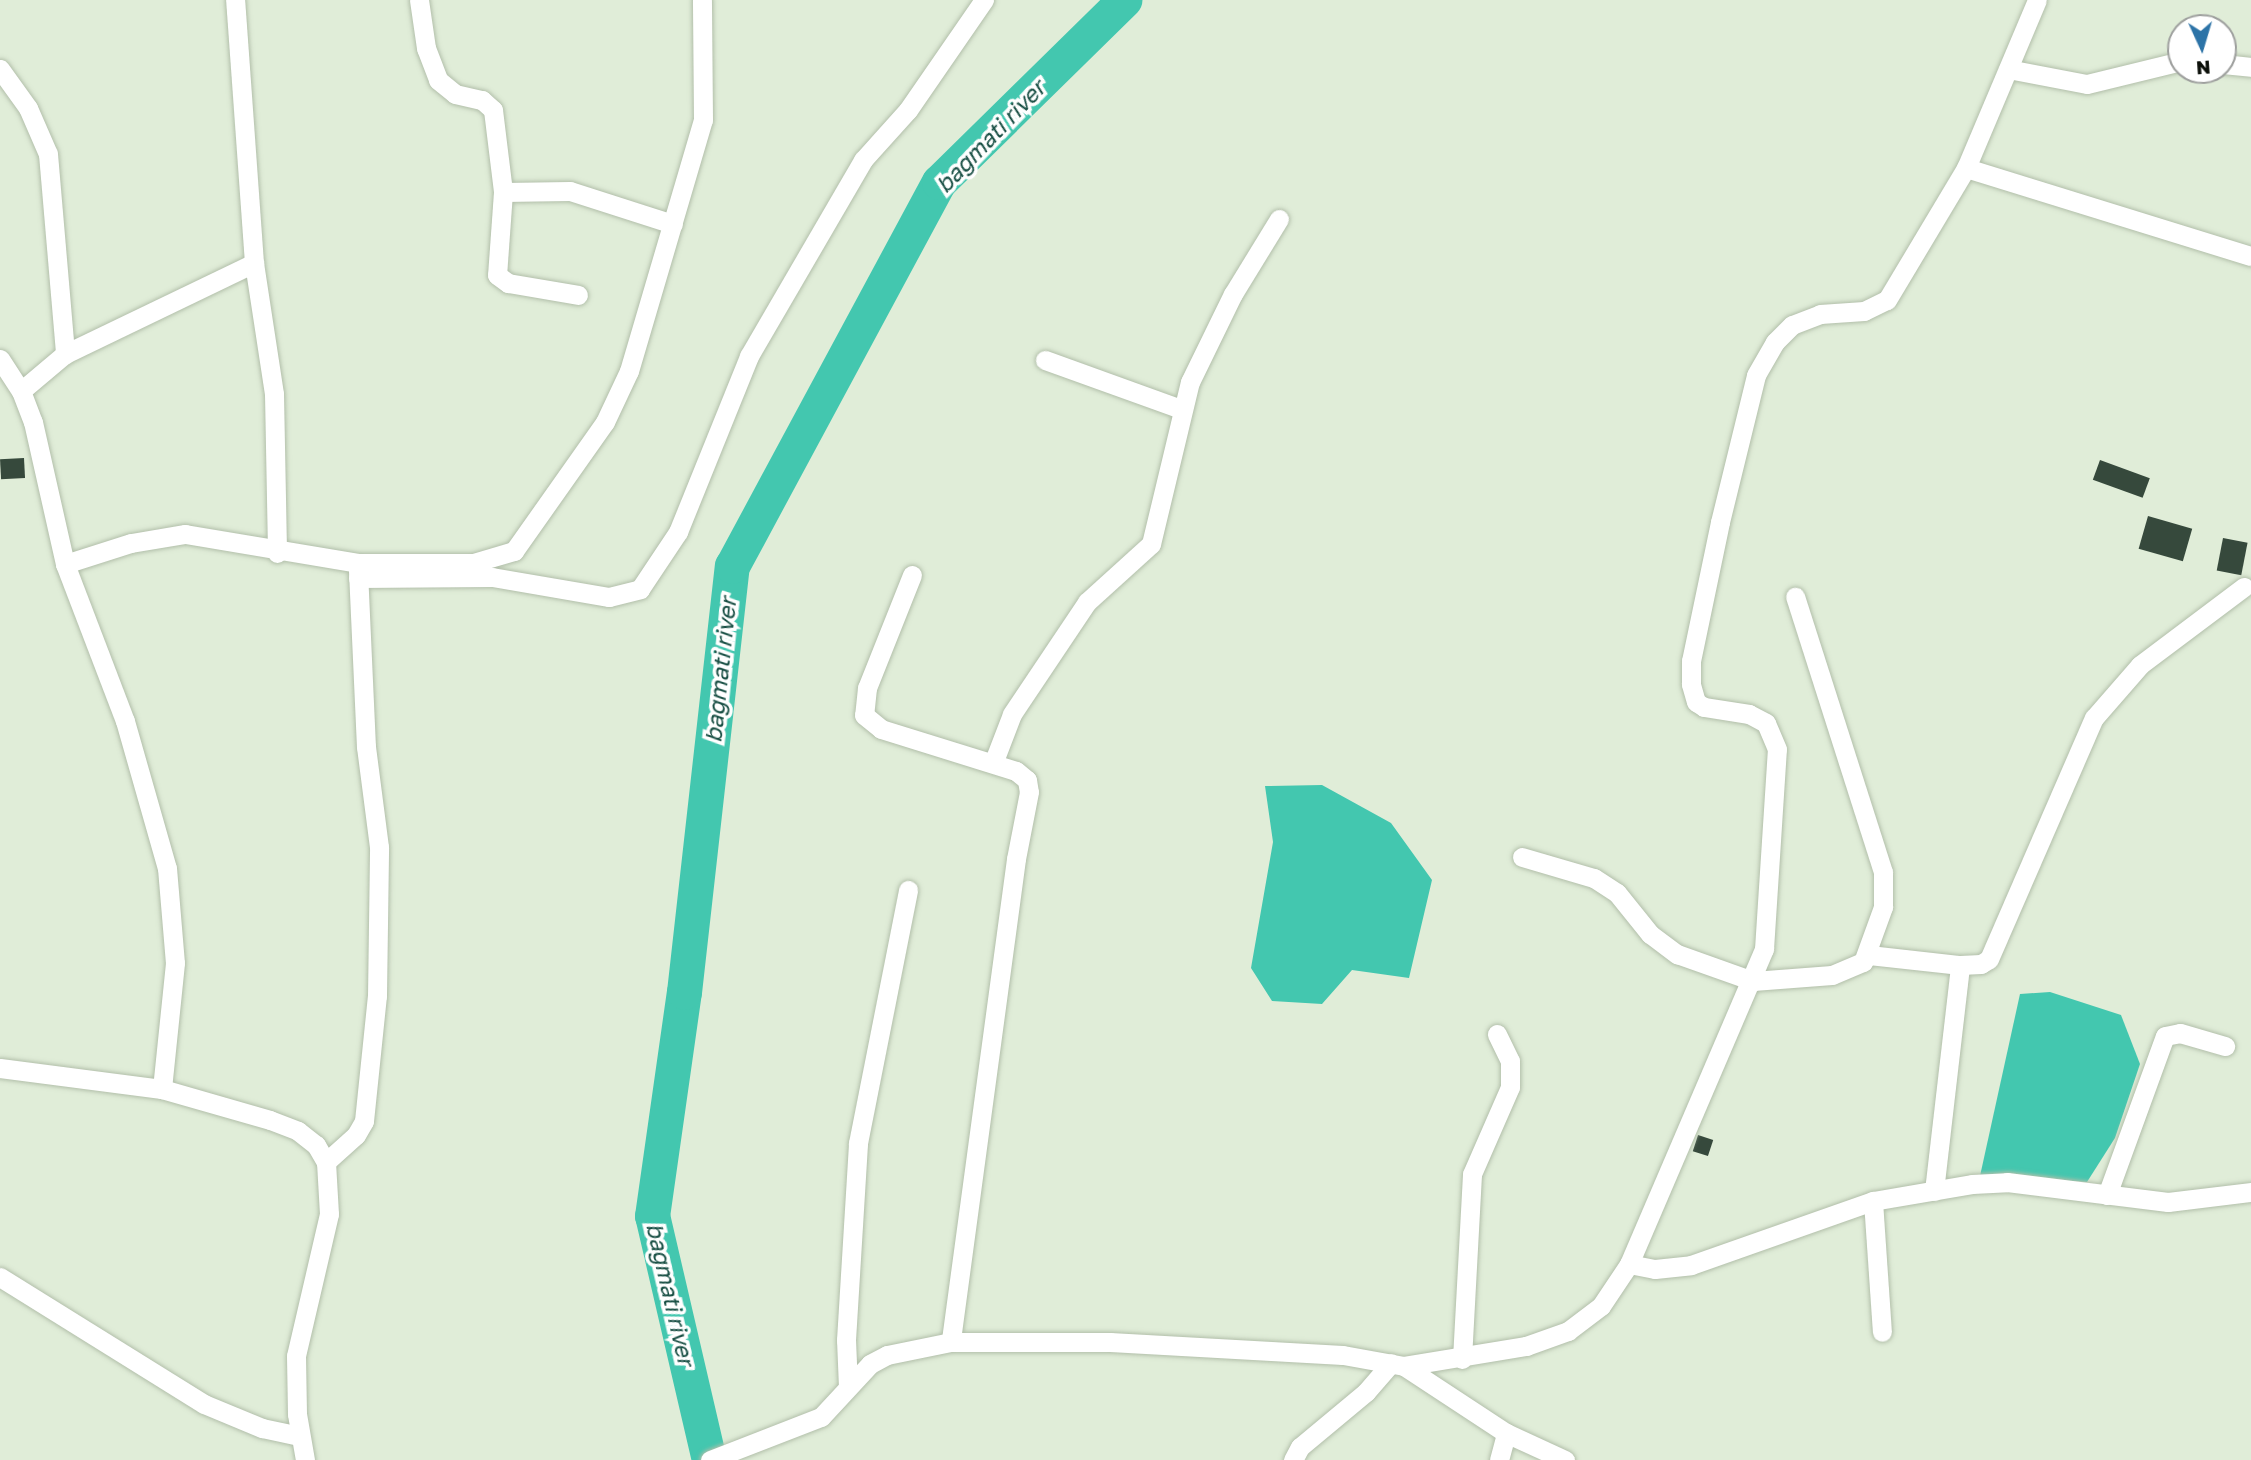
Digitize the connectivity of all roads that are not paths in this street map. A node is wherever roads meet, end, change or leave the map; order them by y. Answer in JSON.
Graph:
{"nodes":[{"id":1,"x":235,"y":0,"type":"edge"},
{"id":2,"x":419,"y":0,"type":"edge"},
{"id":3,"x":702,"y":0,"type":"edge"},
{"id":4,"x":984,"y":0,"type":"edge"},
{"id":5,"x":2037,"y":0,"type":"edge"},
{"id":6,"x":2167,"y":64,"type":"edge"},
{"id":7,"x":0,"y":69,"type":"edge"},
{"id":8,"x":2008,"y":69,"type":"junction"},
{"id":9,"x":1966,"y":168,"type":"junction"},
{"id":10,"x":503,"y":192,"type":"junction"},
{"id":11,"x":1279,"y":219,"type":"dead end"},
{"id":12,"x":673,"y":224,"type":"junction"},
{"id":13,"x":2251,"y":256,"type":"edge"},
{"id":14,"x":254,"y":263,"type":"junction"},
{"id":15,"x":578,"y":295,"type":"dead end"},
{"id":16,"x":65,"y":354,"type":"junction"},
{"id":17,"x":0,"y":359,"type":"edge"},
{"id":18,"x":1045,"y":360,"type":"dead end"},
{"id":19,"x":21,"y":391,"type":"junction"},
{"id":20,"x":1181,"y":409,"type":"junction"},
{"id":21,"x":277,"y":553,"type":"junction"},
{"id":22,"x":65,"y":564,"type":"junction"},
{"id":23,"x":358,"y":570,"type":"junction"},
{"id":24,"x":912,"y":575,"type":"dead end"},
{"id":25,"x":2244,"y":587,"type":"dead end"},
{"id":26,"x":1795,"y":597,"type":"dead end"},
{"id":27,"x":994,"y":761,"type":"junction"},
{"id":28,"x":1522,"y":858,"type":"dead end"},
{"id":29,"x":908,"y":890,"type":"dead end"},
{"id":30,"x":1869,"y":955,"type":"junction"},
{"id":31,"x":1960,"y":965,"type":"junction"},
{"id":32,"x":1753,"y":981,"type":"junction"},
{"id":33,"x":1497,"y":1034,"type":"dead end"},
{"id":34,"x":2225,"y":1046,"type":"dead end"},
{"id":35,"x":0,"y":1068,"type":"edge"},
{"id":36,"x":162,"y":1089,"type":"junction"},
{"id":37,"x":326,"y":1161,"type":"junction"},
{"id":38,"x":1934,"y":1191,"type":"junction"},
{"id":39,"x":2251,"y":1192,"type":"edge"},
{"id":40,"x":2107,"y":1195,"type":"junction"},
{"id":41,"x":1873,"y":1201,"type":"junction"},
{"id":42,"x":1629,"y":1265,"type":"junction"},
{"id":43,"x":0,"y":1277,"type":"edge"},
{"id":44,"x":1882,"y":1332,"type":"dead end"},
{"id":45,"x":951,"y":1342,"type":"junction"},
{"id":46,"x":1462,"y":1359,"type":"junction"},
{"id":47,"x":1398,"y":1364,"type":"junction"},
{"id":48,"x":848,"y":1387,"type":"junction"},
{"id":49,"x":1506,"y":1433,"type":"junction"},
{"id":50,"x":300,"y":1436,"type":"junction"},
{"id":51,"x":305,"y":1460,"type":"edge"},
{"id":52,"x":710,"y":1460,"type":"edge"},
{"id":53,"x":1293,"y":1460,"type":"edge"},
{"id":54,"x":1499,"y":1460,"type":"edge"},
{"id":55,"x":1565,"y":1460,"type":"edge"}],
"edges":[{"from":1,"to":14,"type":"street"},
{"from":2,"to":10,"type":"street"},
{"from":3,"to":12,"type":"street"},
{"from":4,"to":23,"type":"street"},
{"from":5,"to":8,"type":"street"},
{"from":6,"to":8,"type":"street"},
{"from":7,"to":16,"type":"street"},
{"from":8,"to":9,"type":"street"},
{"from":9,"to":13,"type":"street"},
{"from":9,"to":32,"type":"street"},
{"from":10,"to":12,"type":"street"},
{"from":10,"to":15,"type":"street"},
{"from":11,"to":20,"type":"street"},
{"from":12,"to":23,"type":"street"},
{"from":14,"to":16,"type":"street"},
{"from":14,"to":21,"type":"street"},
{"from":16,"to":19,"type":"street"},
{"from":17,"to":19,"type":"street"},
{"from":18,"to":20,"type":"street"},
{"from":19,"to":22,"type":"street"},
{"from":20,"to":27,"type":"street"},
{"from":21,"to":22,"type":"street"},
{"from":21,"to":23,"type":"street"},
{"from":22,"to":36,"type":"street"},
{"from":23,"to":37,"type":"street"},
{"from":24,"to":27,"type":"street"},
{"from":25,"to":31,"type":"street"},
{"from":26,"to":30,"type":"street"},
{"from":27,"to":45,"type":"street"},
{"from":28,"to":32,"type":"street"},
{"from":29,"to":48,"type":"street"},
{"from":30,"to":31,"type":"street"},
{"from":30,"to":32,"type":"street"},
{"from":31,"to":38,"type":"street"},
{"from":32,"to":42,"type":"street"},
{"from":33,"to":46,"type":"street"},
{"from":34,"to":40,"type":"street"},
{"from":35,"to":36,"type":"street"},
{"from":36,"to":37,"type":"street"},
{"from":37,"to":50,"type":"street"},
{"from":38,"to":40,"type":"street"},
{"from":38,"to":41,"type":"street"},
{"from":39,"to":40,"type":"street"},
{"from":41,"to":42,"type":"street"},
{"from":41,"to":44,"type":"street"},
{"from":42,"to":46,"type":"street"},
{"from":43,"to":50,"type":"street"},
{"from":45,"to":47,"type":"street"},
{"from":45,"to":48,"type":"street"},
{"from":46,"to":47,"type":"street"},
{"from":47,"to":49,"type":"street"},
{"from":47,"to":53,"type":"street"},
{"from":48,"to":52,"type":"street"},
{"from":49,"to":54,"type":"street"},
{"from":49,"to":55,"type":"street"},
{"from":50,"to":51,"type":"street"}]}
